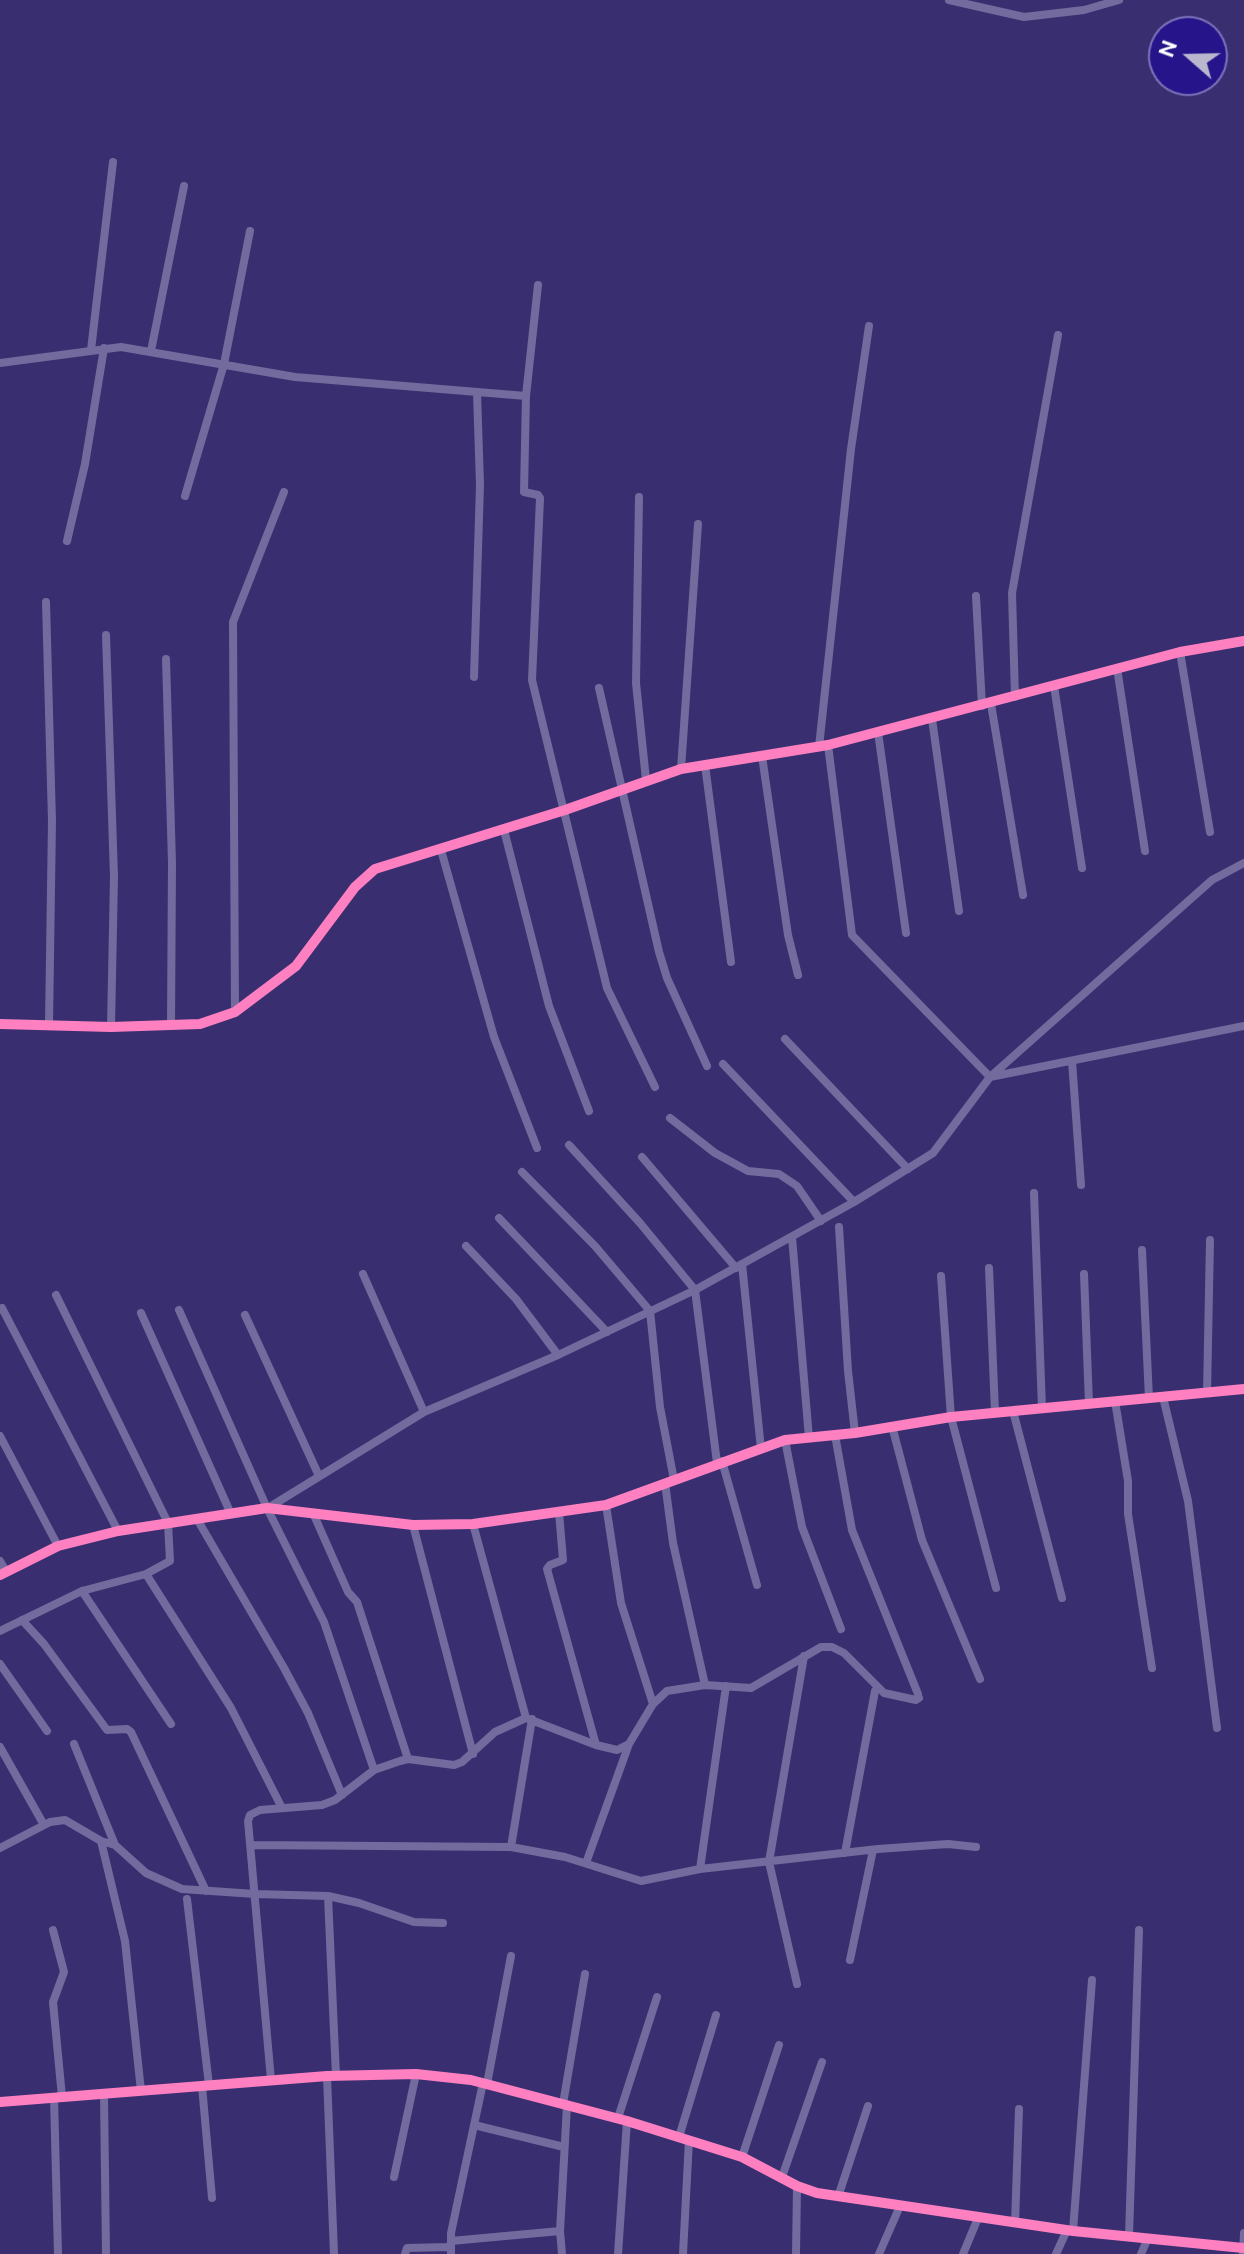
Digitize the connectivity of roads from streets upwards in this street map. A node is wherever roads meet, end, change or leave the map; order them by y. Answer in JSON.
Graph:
{"nodes":[{"id":1,"x":949,"y":0,"type":"edge"},
{"id":2,"x":1057,"y":0,"type":"edge"},
{"id":3,"x":1118,"y":0,"type":"edge"},
{"id":4,"x":986,"y":5,"type":"edge"},
{"id":5,"x":1056,"y":13,"type":"junction"},
{"id":6,"x":113,"y":162,"type":"dead end"},
{"id":7,"x":184,"y":186,"type":"dead end"},
{"id":8,"x":250,"y":231,"type":"dead end"},
{"id":9,"x":538,"y":285,"type":"dead end"},
{"id":10,"x":869,"y":326,"type":"dead end"},
{"id":11,"x":1058,"y":335,"type":"dead end"},
{"id":12,"x":104,"y":348,"type":"junction"},
{"id":13,"x":91,"y":350,"type":"junction"},
{"id":14,"x":151,"y":351,"type":"junction"},
{"id":15,"x":0,"y":363,"type":"edge"},
{"id":16,"x":224,"y":364,"type":"junction"},
{"id":17,"x":477,"y":392,"type":"junction"},
{"id":18,"x":526,"y":396,"type":"junction"},
{"id":19,"x":284,"y":492,"type":"dead end"},
{"id":20,"x":185,"y":496,"type":"dead end"},
{"id":21,"x":639,"y":497,"type":"dead end"},
{"id":22,"x":698,"y":524,"type":"dead end"},
{"id":23,"x":67,"y":541,"type":"dead end"},
{"id":24,"x":976,"y":596,"type":"dead end"},
{"id":25,"x":46,"y":602,"type":"dead end"},
{"id":26,"x":106,"y":635,"type":"dead end"},
{"id":27,"x":1244,"y":641,"type":"edge"},
{"id":28,"x":1180,"y":652,"type":"junction"},
{"id":29,"x":166,"y":659,"type":"dead end"},
{"id":30,"x":1117,"y":668,"type":"junction"},
{"id":31,"x":474,"y":677,"type":"dead end"},
{"id":32,"x":1054,"y":686,"type":"junction"},
{"id":33,"x":599,"y":688,"type":"dead end"},
{"id":34,"x":1015,"y":697,"type":"junction"},
{"id":35,"x":986,"y":705,"type":"junction"},
{"id":36,"x":932,"y":719,"type":"junction"},
{"id":37,"x":878,"y":732,"type":"junction"},
{"id":38,"x":823,"y":746,"type":"junction"},
{"id":39,"x":762,"y":756,"type":"junction"},
{"id":40,"x":705,"y":765,"type":"junction"},
{"id":41,"x":681,"y":769,"type":"junction"},
{"id":42,"x":646,"y":780,"type":"junction"},
{"id":43,"x":622,"y":790,"type":"junction"},
{"id":44,"x":565,"y":810,"type":"junction"},
{"id":45,"x":504,"y":830,"type":"junction"},
{"id":46,"x":1210,"y":832,"type":"dead end"},
{"id":47,"x":441,"y":850,"type":"junction"},
{"id":48,"x":1145,"y":851,"type":"dead end"},
{"id":49,"x":1244,"y":863,"type":"edge"},
{"id":50,"x":1082,"y":868,"type":"dead end"},
{"id":51,"x":1023,"y":895,"type":"dead end"},
{"id":52,"x":959,"y":911,"type":"dead end"},
{"id":53,"x":906,"y":933,"type":"dead end"},
{"id":54,"x":731,"y":962,"type":"dead end"},
{"id":55,"x":798,"y":975,"type":"dead end"},
{"id":56,"x":235,"y":1012,"type":"junction"},
{"id":57,"x":0,"y":1024,"type":"edge"},
{"id":58,"x":49,"y":1024,"type":"junction"},
{"id":59,"x":171,"y":1025,"type":"junction"},
{"id":60,"x":1244,"y":1026,"type":"edge"},
{"id":61,"x":111,"y":1027,"type":"junction"},
{"id":62,"x":785,"y":1039,"type":"dead end"},
{"id":63,"x":1072,"y":1061,"type":"junction"},
{"id":64,"x":723,"y":1064,"type":"dead end"},
{"id":65,"x":707,"y":1066,"type":"dead end"},
{"id":66,"x":990,"y":1077,"type":"junction"},
{"id":67,"x":655,"y":1087,"type":"dead end"},
{"id":68,"x":589,"y":1111,"type":"dead end"},
{"id":69,"x":670,"y":1118,"type":"dead end"},
{"id":70,"x":569,"y":1145,"type":"dead end"},
{"id":71,"x":537,"y":1148,"type":"dead end"},
{"id":72,"x":642,"y":1157,"type":"dead end"},
{"id":73,"x":908,"y":1169,"type":"junction"},
{"id":74,"x":522,"y":1172,"type":"dead end"},
{"id":75,"x":1081,"y":1185,"type":"dead end"},
{"id":76,"x":1034,"y":1193,"type":"dead end"},
{"id":77,"x":854,"y":1202,"type":"junction"},
{"id":78,"x":499,"y":1218,"type":"dead end"},
{"id":79,"x":821,"y":1221,"type":"junction"},
{"id":80,"x":839,"y":1227,"type":"dead end"},
{"id":81,"x":792,"y":1237,"type":"junction"},
{"id":82,"x":1210,"y":1240,"type":"dead end"},
{"id":83,"x":466,"y":1246,"type":"dead end"},
{"id":84,"x":1142,"y":1250,"type":"dead end"},
{"id":85,"x":739,"y":1266,"type":"junction"},
{"id":86,"x":989,"y":1268,"type":"dead end"},
{"id":87,"x":363,"y":1274,"type":"dead end"},
{"id":88,"x":1084,"y":1274,"type":"dead end"},
{"id":89,"x":941,"y":1276,"type":"dead end"},
{"id":90,"x":695,"y":1290,"type":"junction"},
{"id":91,"x":56,"y":1295,"type":"dead end"},
{"id":92,"x":2,"y":1308,"type":"edge"},
{"id":93,"x":179,"y":1310,"type":"dead end"},
{"id":94,"x":650,"y":1311,"type":"junction"},
{"id":95,"x":141,"y":1313,"type":"dead end"},
{"id":96,"x":245,"y":1315,"type":"dead end"},
{"id":97,"x":607,"y":1332,"type":"junction"},
{"id":98,"x":558,"y":1355,"type":"junction"},
{"id":99,"x":1244,"y":1389,"type":"edge"},
{"id":100,"x":1207,"y":1393,"type":"junction"},
{"id":101,"x":1163,"y":1397,"type":"junction"},
{"id":102,"x":1149,"y":1398,"type":"junction"},
{"id":103,"x":1115,"y":1401,"type":"junction"},
{"id":104,"x":1089,"y":1404,"type":"junction"},
{"id":105,"x":1042,"y":1408,"type":"junction"},
{"id":106,"x":1013,"y":1411,"type":"junction"},
{"id":107,"x":424,"y":1412,"type":"junction"},
{"id":108,"x":995,"y":1412,"type":"junction"},
{"id":109,"x":951,"y":1417,"type":"junction"},
{"id":110,"x":892,"y":1426,"type":"junction"},
{"id":111,"x":855,"y":1433,"type":"junction"},
{"id":112,"x":835,"y":1435,"type":"junction"},
{"id":113,"x":0,"y":1436,"type":"edge"},
{"id":114,"x":809,"y":1438,"type":"junction"},
{"id":115,"x":785,"y":1440,"type":"junction"},
{"id":116,"x":761,"y":1449,"type":"junction"},
{"id":117,"x":720,"y":1462,"type":"junction"},
{"id":118,"x":319,"y":1476,"type":"junction"},
{"id":119,"x":670,"y":1481,"type":"junction"},
{"id":120,"x":606,"y":1505,"type":"junction"},
{"id":121,"x":267,"y":1508,"type":"junction"},
{"id":122,"x":559,"y":1512,"type":"junction"},
{"id":123,"x":313,"y":1513,"type":"junction"},
{"id":124,"x":231,"y":1514,"type":"junction"},
{"id":125,"x":197,"y":1519,"type":"junction"},
{"id":126,"x":168,"y":1523,"type":"junction"},
{"id":127,"x":473,"y":1524,"type":"junction"},
{"id":128,"x":413,"y":1525,"type":"junction"},
{"id":129,"x":118,"y":1531,"type":"junction"},
{"id":130,"x":58,"y":1546,"type":"junction"},
{"id":131,"x":0,"y":1561,"type":"edge"},
{"id":132,"x":3,"y":1573,"type":"edge"},
{"id":133,"x":146,"y":1574,"type":"junction"},
{"id":134,"x":757,"y":1585,"type":"dead end"},
{"id":135,"x":996,"y":1588,"type":"dead end"},
{"id":136,"x":82,"y":1591,"type":"junction"},
{"id":137,"x":1062,"y":1598,"type":"dead end"},
{"id":138,"x":22,"y":1620,"type":"junction"},
{"id":139,"x":841,"y":1629,"type":"dead end"},
{"id":140,"x":0,"y":1631,"type":"edge"},
{"id":141,"x":804,"y":1656,"type":"junction"},
{"id":142,"x":0,"y":1664,"type":"edge"},
{"id":143,"x":1152,"y":1668,"type":"dead end"},
{"id":144,"x":980,"y":1679,"type":"dead end"},
{"id":145,"x":705,"y":1685,"type":"junction"},
{"id":146,"x":726,"y":1686,"type":"junction"},
{"id":147,"x":875,"y":1691,"type":"dead end"},
{"id":148,"x":653,"y":1704,"type":"junction"},
{"id":149,"x":529,"y":1718,"type":"junction"},
{"id":150,"x":171,"y":1724,"type":"dead end"},
{"id":151,"x":1217,"y":1728,"type":"dead end"},
{"id":152,"x":47,"y":1731,"type":"dead end"},
{"id":153,"x":74,"y":1744,"type":"dead end"},
{"id":154,"x":629,"y":1744,"type":"junction"},
{"id":155,"x":596,"y":1745,"type":"junction"},
{"id":156,"x":0,"y":1747,"type":"edge"},
{"id":157,"x":473,"y":1754,"type":"junction"},
{"id":158,"x":408,"y":1759,"type":"junction"},
{"id":159,"x":374,"y":1770,"type":"junction"},
{"id":160,"x":342,"y":1795,"type":"junction"},
{"id":161,"x":282,"y":1808,"type":"junction"},
{"id":162,"x":44,"y":1825,"type":"junction"},
{"id":163,"x":101,"y":1841,"type":"junction"},
{"id":164,"x":115,"y":1845,"type":"junction"},
{"id":165,"x":251,"y":1845,"type":"junction"},
{"id":166,"x":511,"y":1847,"type":"junction"},
{"id":167,"x":976,"y":1847,"type":"dead end"},
{"id":168,"x":0,"y":1848,"type":"edge"},
{"id":169,"x":873,"y":1850,"type":"junction"},
{"id":170,"x":845,"y":1853,"type":"junction"},
{"id":171,"x":769,"y":1862,"type":"junction"},
{"id":172,"x":586,"y":1863,"type":"junction"},
{"id":173,"x":700,"y":1869,"type":"junction"},
{"id":174,"x":206,"y":1891,"type":"junction"},
{"id":175,"x":255,"y":1894,"type":"junction"},
{"id":176,"x":328,"y":1896,"type":"junction"},
{"id":177,"x":187,"y":1899,"type":"dead end"},
{"id":178,"x":443,"y":1923,"type":"dead end"},
{"id":179,"x":53,"y":1930,"type":"dead end"},
{"id":180,"x":1139,"y":1930,"type":"dead end"},
{"id":181,"x":511,"y":1956,"type":"dead end"},
{"id":182,"x":850,"y":1960,"type":"dead end"},
{"id":183,"x":585,"y":1974,"type":"dead end"},
{"id":184,"x":1092,"y":1980,"type":"dead end"},
{"id":185,"x":797,"y":1984,"type":"dead end"},
{"id":186,"x":657,"y":1997,"type":"dead end"},
{"id":187,"x":716,"y":2015,"type":"dead end"},
{"id":188,"x":779,"y":2045,"type":"dead end"},
{"id":189,"x":822,"y":2062,"type":"dead end"},
{"id":190,"x":416,"y":2074,"type":"junction"},
{"id":191,"x":332,"y":2076,"type":"junction"},
{"id":192,"x":271,"y":2080,"type":"junction"},
{"id":193,"x":485,"y":2084,"type":"junction"},
{"id":194,"x":206,"y":2086,"type":"junction"},
{"id":195,"x":141,"y":2091,"type":"junction"},
{"id":196,"x":104,"y":2094,"type":"junction"},
{"id":197,"x":58,"y":2097,"type":"junction"},
{"id":198,"x":0,"y":2102,"type":"edge"},
{"id":199,"x":565,"y":2104,"type":"junction"},
{"id":200,"x":868,"y":2106,"type":"dead end"},
{"id":201,"x":1019,"y":2109,"type":"dead end"},
{"id":202,"x":622,"y":2120,"type":"junction"},
{"id":203,"x":474,"y":2125,"type":"junction"},
{"id":204,"x":679,"y":2137,"type":"junction"},
{"id":205,"x":689,"y":2140,"type":"junction"},
{"id":206,"x":564,"y":2147,"type":"junction"},
{"id":207,"x":742,"y":2157,"type":"junction"},
{"id":208,"x":394,"y":2177,"type":"dead end"},
{"id":209,"x":782,"y":2177,"type":"junction"},
{"id":210,"x":797,"y":2186,"type":"junction"},
{"id":211,"x":838,"y":2197,"type":"junction"},
{"id":212,"x":212,"y":2198,"type":"dead end"},
{"id":213,"x":900,"y":2206,"type":"junction"},
{"id":214,"x":978,"y":2218,"type":"junction"},
{"id":215,"x":1015,"y":2223,"type":"junction"},
{"id":216,"x":1070,"y":2230,"type":"junction"},
{"id":217,"x":560,"y":2231,"type":"junction"},
{"id":218,"x":1244,"y":2233,"type":"edge"},
{"id":219,"x":1129,"y":2236,"type":"junction"},
{"id":220,"x":1148,"y":2238,"type":"junction"},
{"id":221,"x":450,"y":2247,"type":"edge"},
{"id":222,"x":1232,"y":2251,"type":"edge"},
{"id":223,"x":1243,"y":2251,"type":"edge"},
{"id":224,"x":58,"y":2254,"type":"edge"},
{"id":225,"x":106,"y":2254,"type":"edge"},
{"id":226,"x":334,"y":2254,"type":"edge"},
{"id":227,"x":405,"y":2254,"type":"edge"},
{"id":228,"x":562,"y":2254,"type":"edge"},
{"id":229,"x":618,"y":2254,"type":"edge"},
{"id":230,"x":683,"y":2254,"type":"edge"},
{"id":231,"x":796,"y":2254,"type":"edge"},
{"id":232,"x":879,"y":2254,"type":"edge"},
{"id":233,"x":963,"y":2254,"type":"edge"},
{"id":234,"x":1056,"y":2254,"type":"edge"},
{"id":235,"x":1141,"y":2254,"type":"edge"}],
"edges":[{"from":1,"to":4,"type":"street"},
{"from":2,"to":5,"type":"street"},
{"from":3,"to":5,"type":"street"},
{"from":4,"to":5,"type":"street"},
{"from":6,"to":13,"type":"street"},
{"from":7,"to":14,"type":"street"},
{"from":8,"to":16,"type":"street"},
{"from":9,"to":18,"type":"street"},
{"from":10,"to":38,"type":"street"},
{"from":11,"to":34,"type":"street"},
{"from":12,"to":13,"type":"street"},
{"from":12,"to":14,"type":"street"},
{"from":12,"to":23,"type":"street"},
{"from":13,"to":15,"type":"street"},
{"from":14,"to":16,"type":"street"},
{"from":16,"to":17,"type":"street"},
{"from":16,"to":20,"type":"street"},
{"from":17,"to":18,"type":"street"},
{"from":17,"to":31,"type":"street"},
{"from":18,"to":44,"type":"street"},
{"from":19,"to":56,"type":"street"},
{"from":21,"to":42,"type":"street"},
{"from":22,"to":41,"type":"street"},
{"from":24,"to":35,"type":"street"},
{"from":25,"to":58,"type":"street"},
{"from":26,"to":61,"type":"street"},
{"from":27,"to":28,"type":"street"},
{"from":28,"to":30,"type":"street"},
{"from":28,"to":46,"type":"street"},
{"from":29,"to":59,"type":"street"},
{"from":30,"to":32,"type":"street"},
{"from":30,"to":48,"type":"street"},
{"from":32,"to":34,"type":"street"},
{"from":32,"to":50,"type":"street"},
{"from":33,"to":43,"type":"street"},
{"from":34,"to":35,"type":"street"},
{"from":35,"to":36,"type":"street"},
{"from":35,"to":51,"type":"street"},
{"from":36,"to":37,"type":"street"},
{"from":36,"to":52,"type":"street"},
{"from":37,"to":38,"type":"street"},
{"from":37,"to":53,"type":"street"},
{"from":38,"to":39,"type":"street"},
{"from":38,"to":66,"type":"street"},
{"from":39,"to":40,"type":"street"},
{"from":39,"to":55,"type":"street"},
{"from":40,"to":41,"type":"street"},
{"from":40,"to":54,"type":"street"},
{"from":41,"to":42,"type":"street"},
{"from":42,"to":43,"type":"street"},
{"from":43,"to":44,"type":"street"},
{"from":43,"to":65,"type":"street"},
{"from":44,"to":45,"type":"street"},
{"from":44,"to":67,"type":"street"},
{"from":45,"to":47,"type":"street"},
{"from":45,"to":68,"type":"street"},
{"from":47,"to":56,"type":"street"},
{"from":47,"to":71,"type":"street"},
{"from":49,"to":66,"type":"street"},
{"from":56,"to":59,"type":"street"},
{"from":57,"to":58,"type":"street"},
{"from":58,"to":61,"type":"street"},
{"from":59,"to":61,"type":"street"},
{"from":60,"to":63,"type":"street"},
{"from":62,"to":73,"type":"street"},
{"from":63,"to":66,"type":"street"},
{"from":63,"to":75,"type":"street"},
{"from":64,"to":77,"type":"street"},
{"from":66,"to":73,"type":"street"},
{"from":69,"to":79,"type":"street"},
{"from":70,"to":90,"type":"street"},
{"from":72,"to":85,"type":"street"},
{"from":73,"to":77,"type":"street"},
{"from":74,"to":94,"type":"street"},
{"from":76,"to":105,"type":"street"},
{"from":77,"to":79,"type":"street"},
{"from":78,"to":97,"type":"street"},
{"from":79,"to":81,"type":"street"},
{"from":80,"to":111,"type":"street"},
{"from":81,"to":85,"type":"street"},
{"from":81,"to":114,"type":"street"},
{"from":82,"to":100,"type":"street"},
{"from":83,"to":98,"type":"street"},
{"from":84,"to":102,"type":"street"},
{"from":85,"to":90,"type":"street"},
{"from":85,"to":116,"type":"street"},
{"from":86,"to":108,"type":"street"},
{"from":87,"to":107,"type":"street"},
{"from":88,"to":104,"type":"street"},
{"from":89,"to":109,"type":"street"},
{"from":90,"to":94,"type":"street"},
{"from":90,"to":117,"type":"street"},
{"from":91,"to":126,"type":"street"},
{"from":92,"to":129,"type":"street"},
{"from":93,"to":121,"type":"street"},
{"from":94,"to":97,"type":"street"},
{"from":94,"to":119,"type":"street"},
{"from":95,"to":124,"type":"street"},
{"from":96,"to":118,"type":"street"},
{"from":97,"to":98,"type":"street"},
{"from":98,"to":107,"type":"street"},
{"from":99,"to":100,"type":"street"},
{"from":100,"to":101,"type":"street"},
{"from":101,"to":102,"type":"street"},
{"from":101,"to":151,"type":"street"},
{"from":102,"to":103,"type":"street"},
{"from":103,"to":104,"type":"street"},
{"from":103,"to":143,"type":"street"},
{"from":104,"to":105,"type":"street"},
{"from":105,"to":106,"type":"street"},
{"from":106,"to":108,"type":"street"},
{"from":106,"to":137,"type":"street"},
{"from":107,"to":118,"type":"street"},
{"from":108,"to":109,"type":"street"},
{"from":109,"to":110,"type":"street"},
{"from":109,"to":135,"type":"street"},
{"from":110,"to":111,"type":"street"},
{"from":110,"to":144,"type":"street"},
{"from":111,"to":112,"type":"street"},
{"from":112,"to":114,"type":"street"},
{"from":112,"to":141,"type":"street"},
{"from":113,"to":130,"type":"street"},
{"from":114,"to":115,"type":"street"},
{"from":115,"to":116,"type":"street"},
{"from":115,"to":139,"type":"street"},
{"from":116,"to":117,"type":"street"},
{"from":117,"to":119,"type":"street"},
{"from":117,"to":134,"type":"street"},
{"from":118,"to":121,"type":"street"},
{"from":119,"to":120,"type":"street"},
{"from":119,"to":145,"type":"street"},
{"from":120,"to":122,"type":"street"},
{"from":120,"to":148,"type":"street"},
{"from":121,"to":123,"type":"street"},
{"from":121,"to":124,"type":"street"},
{"from":121,"to":159,"type":"street"},
{"from":122,"to":127,"type":"street"},
{"from":122,"to":155,"type":"street"},
{"from":123,"to":128,"type":"street"},
{"from":123,"to":158,"type":"street"},
{"from":124,"to":125,"type":"street"},
{"from":125,"to":126,"type":"street"},
{"from":125,"to":160,"type":"street"},
{"from":126,"to":129,"type":"street"},
{"from":126,"to":133,"type":"street"},
{"from":127,"to":128,"type":"street"},
{"from":127,"to":149,"type":"street"},
{"from":128,"to":157,"type":"street"},
{"from":129,"to":130,"type":"street"},
{"from":130,"to":132,"type":"street"},
{"from":131,"to":132,"type":"street"},
{"from":133,"to":136,"type":"street"},
{"from":133,"to":161,"type":"street"},
{"from":136,"to":138,"type":"street"},
{"from":136,"to":150,"type":"street"},
{"from":138,"to":140,"type":"street"},
{"from":138,"to":174,"type":"street"},
{"from":141,"to":146,"type":"street"},
{"from":141,"to":171,"type":"street"},
{"from":142,"to":152,"type":"street"},
{"from":145,"to":146,"type":"street"},
{"from":145,"to":148,"type":"street"},
{"from":146,"to":173,"type":"street"},
{"from":147,"to":170,"type":"street"},
{"from":148,"to":154,"type":"street"},
{"from":149,"to":155,"type":"street"},
{"from":149,"to":157,"type":"street"},
{"from":149,"to":166,"type":"street"},
{"from":153,"to":164,"type":"street"},
{"from":154,"to":155,"type":"street"},
{"from":154,"to":172,"type":"street"},
{"from":156,"to":162,"type":"street"},
{"from":157,"to":158,"type":"street"},
{"from":158,"to":159,"type":"street"},
{"from":159,"to":160,"type":"street"},
{"from":160,"to":161,"type":"street"},
{"from":161,"to":165,"type":"street"},
{"from":162,"to":163,"type":"street"},
{"from":162,"to":168,"type":"street"},
{"from":163,"to":164,"type":"street"},
{"from":163,"to":195,"type":"street"},
{"from":164,"to":174,"type":"street"},
{"from":165,"to":166,"type":"street"},
{"from":165,"to":175,"type":"street"},
{"from":166,"to":172,"type":"street"},
{"from":167,"to":169,"type":"street"},
{"from":169,"to":170,"type":"street"},
{"from":169,"to":182,"type":"street"},
{"from":170,"to":171,"type":"street"},
{"from":171,"to":173,"type":"street"},
{"from":171,"to":185,"type":"street"},
{"from":172,"to":173,"type":"street"},
{"from":174,"to":175,"type":"street"},
{"from":175,"to":176,"type":"street"},
{"from":175,"to":192,"type":"street"},
{"from":176,"to":178,"type":"street"},
{"from":176,"to":191,"type":"street"},
{"from":177,"to":194,"type":"street"},
{"from":179,"to":197,"type":"street"},
{"from":180,"to":219,"type":"street"},
{"from":181,"to":193,"type":"street"},
{"from":183,"to":199,"type":"street"},
{"from":184,"to":216,"type":"street"},
{"from":186,"to":202,"type":"street"},
{"from":187,"to":204,"type":"street"},
{"from":188,"to":207,"type":"street"},
{"from":189,"to":209,"type":"street"},
{"from":190,"to":191,"type":"street"},
{"from":190,"to":193,"type":"street"},
{"from":190,"to":208,"type":"street"},
{"from":191,"to":192,"type":"street"},
{"from":191,"to":226,"type":"street"},
{"from":192,"to":194,"type":"street"},
{"from":193,"to":199,"type":"street"},
{"from":193,"to":203,"type":"street"},
{"from":194,"to":195,"type":"street"},
{"from":194,"to":212,"type":"street"},
{"from":195,"to":196,"type":"street"},
{"from":196,"to":197,"type":"street"},
{"from":196,"to":225,"type":"street"},
{"from":197,"to":198,"type":"street"},
{"from":197,"to":224,"type":"street"},
{"from":199,"to":202,"type":"street"},
{"from":199,"to":206,"type":"street"},
{"from":200,"to":211,"type":"street"},
{"from":201,"to":215,"type":"street"},
{"from":202,"to":204,"type":"street"},
{"from":202,"to":229,"type":"street"},
{"from":203,"to":206,"type":"street"},
{"from":203,"to":221,"type":"street"},
{"from":204,"to":205,"type":"street"},
{"from":205,"to":207,"type":"street"},
{"from":205,"to":230,"type":"street"},
{"from":206,"to":217,"type":"street"},
{"from":207,"to":209,"type":"street"},
{"from":209,"to":210,"type":"street"},
{"from":210,"to":211,"type":"street"},
{"from":210,"to":231,"type":"street"},
{"from":211,"to":213,"type":"street"},
{"from":213,"to":214,"type":"street"},
{"from":213,"to":232,"type":"street"},
{"from":214,"to":215,"type":"street"},
{"from":214,"to":233,"type":"street"},
{"from":215,"to":216,"type":"street"},
{"from":216,"to":219,"type":"street"},
{"from":216,"to":234,"type":"street"},
{"from":217,"to":221,"type":"street"},
{"from":217,"to":228,"type":"street"},
{"from":218,"to":223,"type":"street"},
{"from":219,"to":220,"type":"street"},
{"from":220,"to":222,"type":"street"},
{"from":220,"to":235,"type":"street"},
{"from":221,"to":227,"type":"street"},
{"from":222,"to":223,"type":"street"}]}
